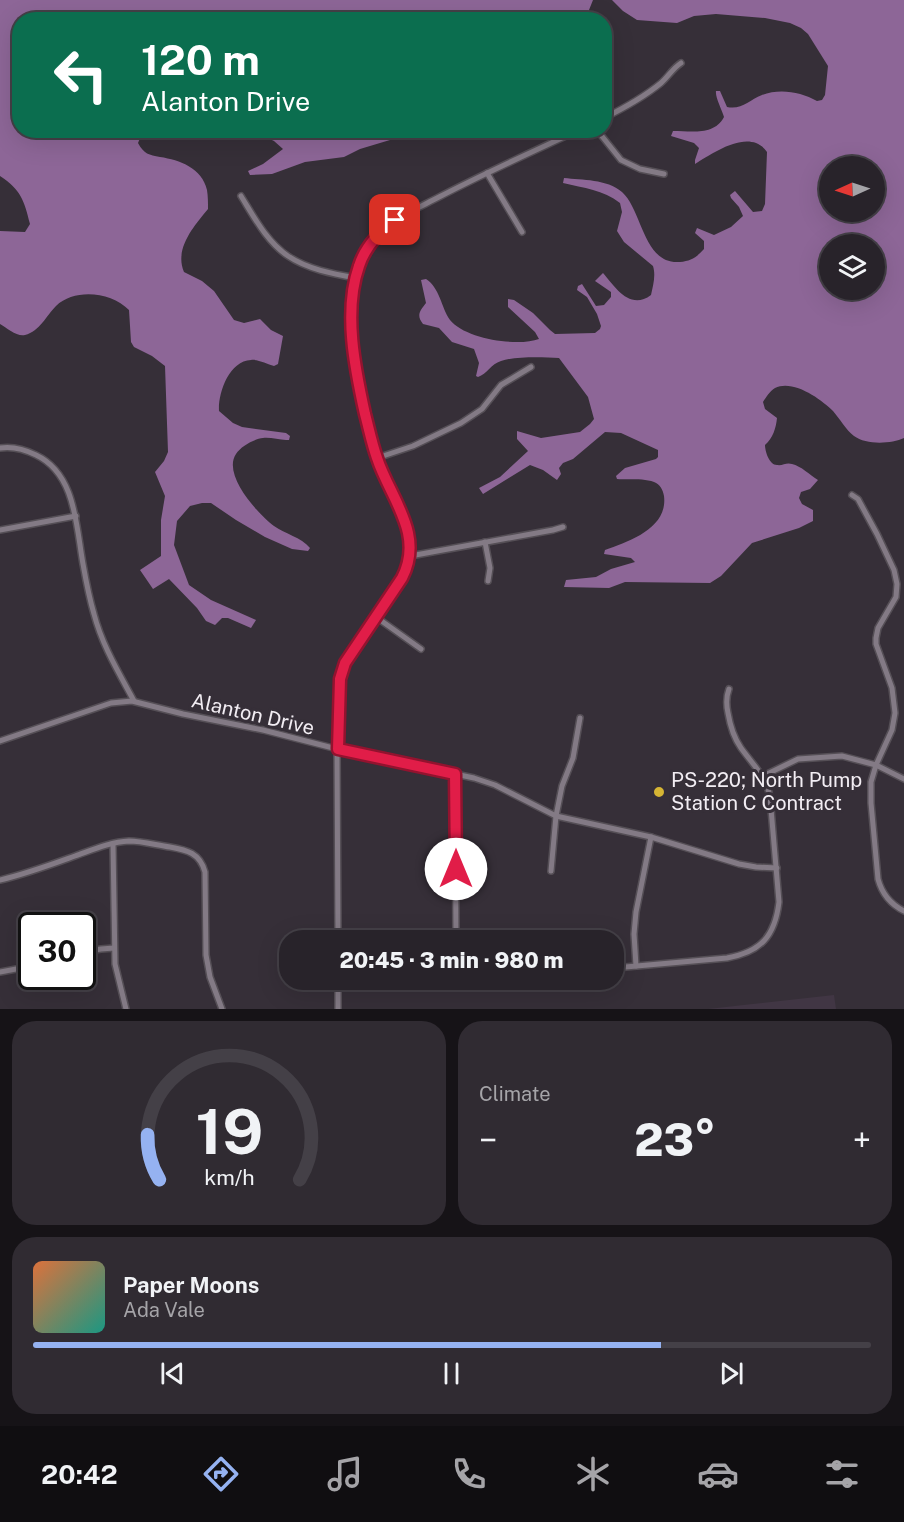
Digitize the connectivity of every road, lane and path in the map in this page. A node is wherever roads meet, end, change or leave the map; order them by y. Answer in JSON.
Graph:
{"nodes":[{"id":1,"x":681,"y":63,"type":"dead end"},
{"id":2,"x":612,"y":114,"type":"edge"},
{"id":3,"x":562,"y":138,"type":"edge"},
{"id":4,"x":603,"y":138,"type":"edge"},
{"id":5,"x":487,"y":173,"type":"junction"},
{"id":6,"x":664,"y":174,"type":"dead end"},
{"id":7,"x":241,"y":196,"type":"dead end"},
{"id":8,"x":522,"y":232,"type":"dead end"},
{"id":9,"x":356,"y":278,"type":"junction"},
{"id":10,"x":531,"y":367,"type":"dead end"},
{"id":11,"x":0,"y":448,"type":"edge"},
{"id":12,"x":377,"y":458,"type":"junction"},
{"id":13,"x":852,"y":495,"type":"dead end"},
{"id":14,"x":76,"y":516,"type":"junction"},
{"id":15,"x":563,"y":527,"type":"dead end"},
{"id":16,"x":0,"y":531,"type":"edge"},
{"id":17,"x":485,"y":542,"type":"junction"},
{"id":18,"x":410,"y":556,"type":"junction"},
{"id":19,"x":488,"y":580,"type":"dead end"},
{"id":20,"x":376,"y":617,"type":"junction"},
{"id":21,"x":421,"y":649,"type":"dead end"},
{"id":22,"x":729,"y":689,"type":"dead end"},
{"id":23,"x":134,"y":701,"type":"junction"},
{"id":24,"x":580,"y":718,"type":"dead end"},
{"id":25,"x":0,"y":741,"type":"edge"},
{"id":26,"x":338,"y":749,"type":"junction"},
{"id":27,"x":876,"y":765,"type":"junction"},
{"id":28,"x":455,"y":774,"type":"junction"},
{"id":29,"x":763,"y":776,"type":"junction"},
{"id":30,"x":904,"y":779,"type":"edge"},
{"id":31,"x":556,"y":816,"type":"junction"},
{"id":32,"x":651,"y":837,"type":"junction"},
{"id":33,"x":113,"y":844,"type":"junction"},
{"id":34,"x":777,"y":868,"type":"junction"},
{"id":35,"x":551,"y":871,"type":"dead end"},
{"id":36,"x":0,"y":880,"type":"edge"},
{"id":37,"x":904,"y":911,"type":"edge"},
{"id":38,"x":338,"y":930,"type":"edge"},
{"id":39,"x":456,"y":930,"type":"edge"},
{"id":40,"x":114,"y":948,"type":"junction"},
{"id":41,"x":96,"y":950,"type":"edge"},
{"id":42,"x":636,"y":966,"type":"junction"},
{"id":43,"x":624,"y":967,"type":"edge"},
{"id":44,"x":18,"y":969,"type":"edge"},
{"id":45,"x":0,"y":972,"type":"edge"},
{"id":46,"x":338,"y":990,"type":"edge"},
{"id":47,"x":126,"y":1009,"type":"edge"},
{"id":48,"x":222,"y":1009,"type":"edge"},
{"id":49,"x":338,"y":1009,"type":"edge"}],
"edges":[{"from":1,"to":2,"type":"street"},
{"from":3,"to":5,"type":"street"},
{"from":4,"to":6,"type":"street"},
{"from":5,"to":8,"type":"street"},
{"from":5,"to":9,"type":"street"},
{"from":7,"to":9,"type":"street"},
{"from":9,"to":12,"type":"street"},
{"from":10,"to":12,"type":"street"},
{"from":11,"to":14,"type":"street"},
{"from":12,"to":18,"type":"street"},
{"from":13,"to":27,"type":"street"},
{"from":14,"to":16,"type":"street"},
{"from":14,"to":23,"type":"street"},
{"from":15,"to":17,"type":"street"},
{"from":17,"to":18,"type":"street"},
{"from":17,"to":19,"type":"street"},
{"from":18,"to":20,"type":"street"},
{"from":20,"to":21,"type":"street"},
{"from":20,"to":26,"type":"street"},
{"from":22,"to":29,"type":"street"},
{"from":23,"to":25,"type":"street","name":"Alanton Drive"},
{"from":23,"to":26,"type":"street","name":"Alanton Drive"},
{"from":24,"to":31,"type":"street"},
{"from":26,"to":28,"type":"street","name":"Alanton Drive"},
{"from":26,"to":38,"type":"street"},
{"from":27,"to":29,"type":"street"},
{"from":27,"to":30,"type":"street"},
{"from":27,"to":37,"type":"street"},
{"from":28,"to":31,"type":"street","name":"Alanton Drive"},
{"from":28,"to":39,"type":"street"},
{"from":29,"to":34,"type":"street"},
{"from":31,"to":32,"type":"street","name":"Alanton Drive"},
{"from":31,"to":35,"type":"street"},
{"from":32,"to":34,"type":"street","name":"Alanton Drive"},
{"from":32,"to":42,"type":"street"},
{"from":33,"to":36,"type":"street"},
{"from":33,"to":40,"type":"street"},
{"from":33,"to":48,"type":"street"},
{"from":34,"to":42,"type":"street"},
{"from":40,"to":41,"type":"street"},
{"from":40,"to":47,"type":"street"},
{"from":42,"to":43,"type":"street"},
{"from":44,"to":45,"type":"street"},
{"from":46,"to":49,"type":"street"}]}
